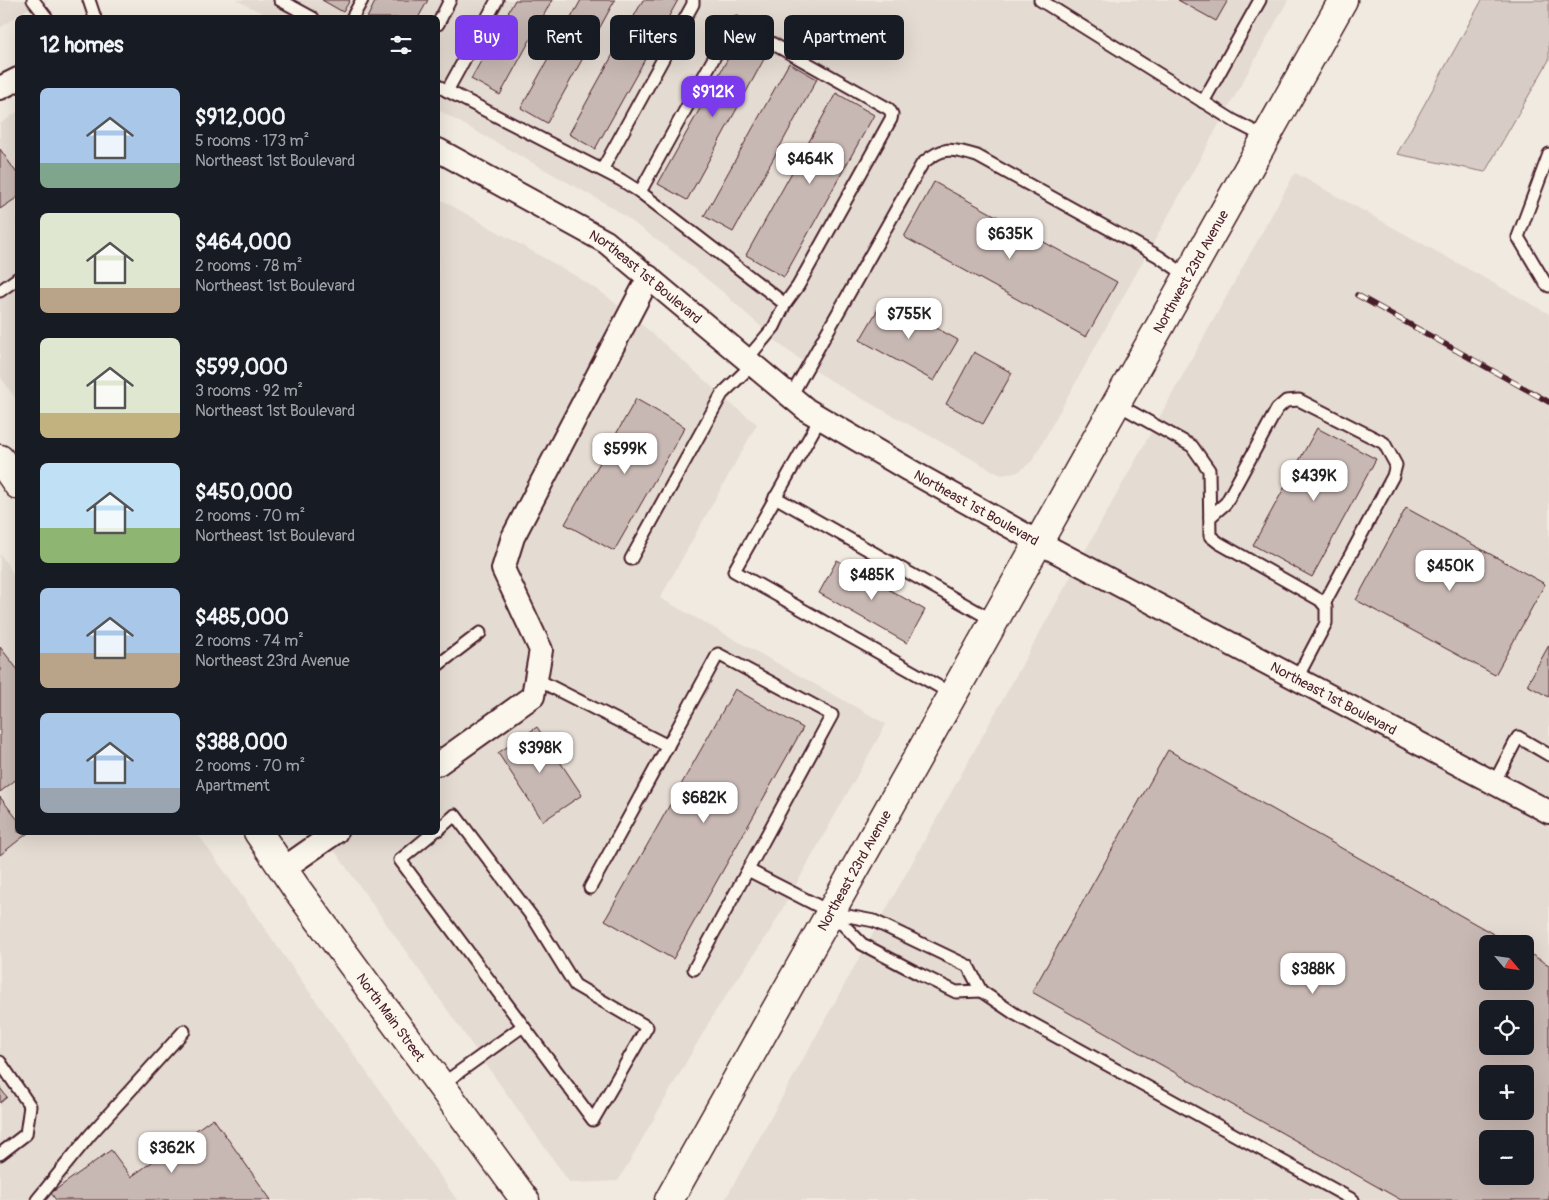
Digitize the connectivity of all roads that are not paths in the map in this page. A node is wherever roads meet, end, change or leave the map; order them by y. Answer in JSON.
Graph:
{"nodes":[{"id":1,"x":33,"y":0,"type":"edge"},
{"id":2,"x":89,"y":0,"type":"edge"},
{"id":3,"x":280,"y":0,"type":"edge"},
{"id":4,"x":362,"y":0,"type":"edge"},
{"id":5,"x":450,"y":0,"type":"edge"},
{"id":6,"x":497,"y":0,"type":"edge"},
{"id":7,"x":693,"y":0,"type":"edge"},
{"id":8,"x":1040,"y":0,"type":"edge"},
{"id":9,"x":1260,"y":0,"type":"edge"},
{"id":10,"x":1344,"y":0,"type":"edge"},
{"id":11,"x":298,"y":4,"type":"edge"},
{"id":12,"x":45,"y":15,"type":"edge"},
{"id":13,"x":94,"y":15,"type":"edge"},
{"id":14,"x":310,"y":15,"type":"edge"},
{"id":15,"x":354,"y":15,"type":"edge"},
{"id":16,"x":440,"y":20,"type":"edge"},
{"id":17,"x":15,"y":80,"type":"edge"},
{"id":18,"x":0,"y":88,"type":"edge"},
{"id":19,"x":442,"y":89,"type":"edge"},
{"id":20,"x":1203,"y":102,"type":"junction"},
{"id":21,"x":1266,"y":137,"type":"junction"},
{"id":22,"x":440,"y":151,"type":"edge"},
{"id":23,"x":1549,"y":154,"type":"edge"},
{"id":24,"x":602,"y":170,"type":"junction"},
{"id":25,"x":640,"y":192,"type":"junction"},
{"id":26,"x":1187,"y":276,"type":"junction"},
{"id":27,"x":649,"y":277,"type":"junction"},
{"id":28,"x":15,"y":280,"type":"edge"},
{"id":29,"x":1549,"y":286,"type":"edge"},
{"id":30,"x":0,"y":291,"type":"edge"},
{"id":31,"x":785,"y":304,"type":"junction"},
{"id":32,"x":750,"y":361,"type":"junction"},
{"id":33,"x":791,"y":396,"type":"junction"},
{"id":34,"x":1117,"y":404,"type":"junction"},
{"id":35,"x":821,"y":418,"type":"junction"},
{"id":36,"x":0,"y":459,"type":"edge"},
{"id":37,"x":15,"y":480,"type":"edge"},
{"id":38,"x":776,"y":498,"type":"junction"},
{"id":39,"x":1210,"y":517,"type":"junction"},
{"id":40,"x":1040,"y":543,"type":"junction"},
{"id":41,"x":631,"y":559,"type":"dead end"},
{"id":42,"x":1324,"y":604,"type":"junction"},
{"id":43,"x":994,"y":621,"type":"junction"},
{"id":44,"x":480,"y":632,"type":"dead end"},
{"id":45,"x":440,"y":662,"type":"edge"},
{"id":46,"x":1297,"y":678,"type":"junction"},
{"id":47,"x":536,"y":679,"type":"junction"},
{"id":48,"x":952,"y":694,"type":"junction"},
{"id":49,"x":668,"y":746,"type":"junction"},
{"id":50,"x":1549,"y":755,"type":"edge"},
{"id":51,"x":440,"y":763,"type":"edge"},
{"id":52,"x":1494,"y":783,"type":"junction"},
{"id":53,"x":1549,"y":812,"type":"edge"},
{"id":54,"x":440,"y":828,"type":"edge"},
{"id":55,"x":260,"y":835,"type":"edge"},
{"id":56,"x":332,"y":835,"type":"edge"},
{"id":57,"x":430,"y":835,"type":"edge"},
{"id":58,"x":282,"y":869,"type":"junction"},
{"id":59,"x":748,"y":870,"type":"junction"},
{"id":60,"x":590,"y":888,"type":"dead end"},
{"id":61,"x":832,"y":913,"type":"junction"},
{"id":62,"x":694,"y":969,"type":"dead end"},
{"id":63,"x":981,"y":991,"type":"junction"},
{"id":64,"x":523,"y":1026,"type":"junction"},
{"id":65,"x":184,"y":1030,"type":"dead end"},
{"id":66,"x":0,"y":1062,"type":"edge"},
{"id":67,"x":441,"y":1085,"type":"junction"},
{"id":68,"x":0,"y":1154,"type":"edge"},
{"id":69,"x":37,"y":1200,"type":"edge"},
{"id":70,"x":525,"y":1200,"type":"edge"},
{"id":71,"x":669,"y":1200,"type":"edge"},
{"id":72,"x":1354,"y":1200,"type":"edge"}],
"edges":[{"from":1,"to":12,"type":"lane"},
{"from":2,"to":13,"type":"lane"},
{"from":3,"to":11,"type":"lane"},
{"from":4,"to":15,"type":"lane"},
{"from":5,"to":16,"type":"lane"},
{"from":6,"to":19,"type":"lane"},
{"from":7,"to":24,"type":"lane"},
{"from":8,"to":20,"type":"lane"},
{"from":9,"to":20,"type":"lane"},
{"from":10,"to":21,"type":"main road","name":"Northwest 23rd Avenue"},
{"from":11,"to":14,"type":"lane"},
{"from":17,"to":18,"type":"street"},
{"from":19,"to":24,"type":"lane"},
{"from":20,"to":21,"type":"lane"},
{"from":21,"to":26,"type":"main road","name":"Northwest 23rd Avenue"},
{"from":22,"to":27,"type":"street","name":"Northeast 1st Boulevard"},
{"from":23,"to":29,"type":"lane"},
{"from":24,"to":25,"type":"lane"},
{"from":25,"to":31,"type":"lane"},
{"from":25,"to":31,"type":"lane"},
{"from":26,"to":33,"type":"lane"},
{"from":26,"to":34,"type":"main road","name":"Northwest 23rd Avenue"},
{"from":27,"to":32,"type":"street","name":"Northeast 1st Boulevard"},
{"from":27,"to":47,"type":"street"},
{"from":28,"to":30,"type":"lane"},
{"from":31,"to":32,"type":"lane"},
{"from":32,"to":33,"type":"street","name":"Northeast 1st Boulevard"},
{"from":32,"to":41,"type":"lane"},
{"from":33,"to":35,"type":"street","name":"Northeast 1st Boulevard"},
{"from":34,"to":39,"type":"lane"},
{"from":34,"to":40,"type":"main road","name":"Northwest 23rd Avenue"},
{"from":35,"to":38,"type":"lane"},
{"from":35,"to":40,"type":"street","name":"Northeast 1st Boulevard"},
{"from":36,"to":37,"type":"main road"},
{"from":38,"to":43,"type":"lane"},
{"from":38,"to":48,"type":"lane"},
{"from":39,"to":42,"type":"lane"},
{"from":39,"to":42,"type":"lane"},
{"from":40,"to":43,"type":"main road","name":"Northeast 23rd Avenue"},
{"from":40,"to":46,"type":"street","name":"Northeast 1st Boulevard"},
{"from":42,"to":46,"type":"lane"},
{"from":43,"to":48,"type":"main road","name":"Northeast 23rd Avenue"},
{"from":44,"to":45,"type":"lane"},
{"from":46,"to":52,"type":"street","name":"Northeast 1st Boulevard"},
{"from":47,"to":49,"type":"lane"},
{"from":47,"to":51,"type":"street"},
{"from":48,"to":61,"type":"main road","name":"Northeast 23rd Avenue"},
{"from":49,"to":59,"type":"lane"},
{"from":49,"to":60,"type":"lane"},
{"from":50,"to":52,"type":"lane"},
{"from":52,"to":53,"type":"street","name":"Northeast 1st Boulevard"},
{"from":54,"to":64,"type":"lane"},
{"from":55,"to":58,"type":"main road","name":"North Main Street"},
{"from":56,"to":58,"type":"street"},
{"from":57,"to":64,"type":"lane"},
{"from":58,"to":67,"type":"main road","name":"North Main Street"},
{"from":59,"to":61,"type":"lane"},
{"from":59,"to":62,"type":"lane"},
{"from":61,"to":63,"type":"lane"},
{"from":61,"to":63,"type":"lane"},
{"from":61,"to":71,"type":"main road","name":"Northeast 23rd Avenue"},
{"from":63,"to":72,"type":"lane"},
{"from":64,"to":67,"type":"lane"},
{"from":65,"to":69,"type":"lane"},
{"from":66,"to":68,"type":"lane"},
{"from":67,"to":70,"type":"main road","name":"North Main Street"}]}
